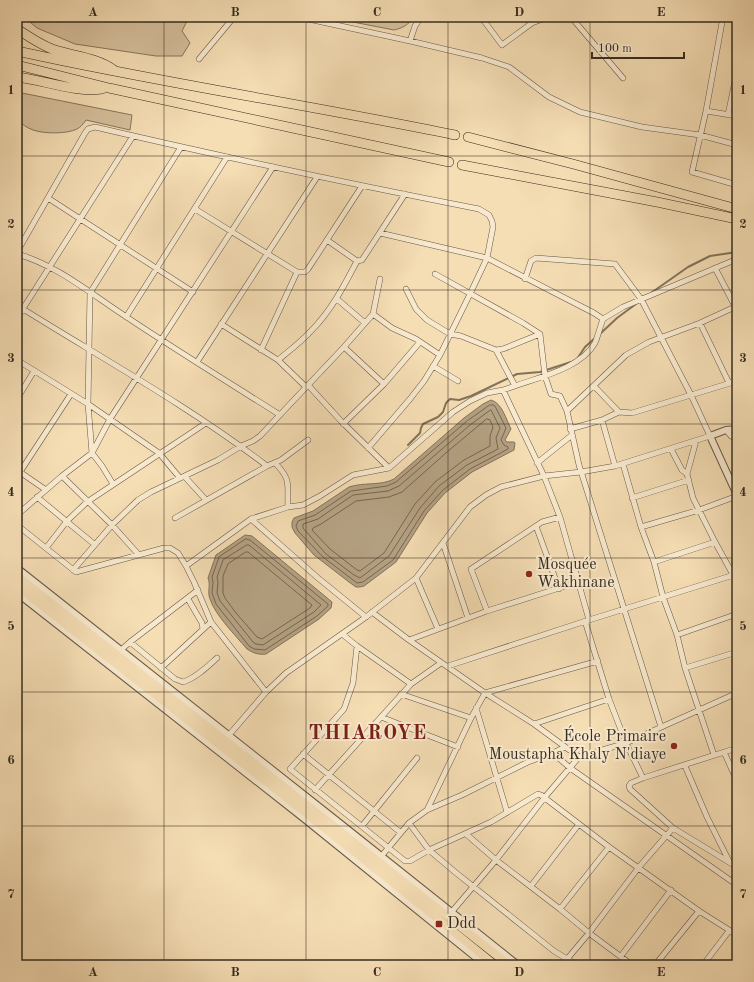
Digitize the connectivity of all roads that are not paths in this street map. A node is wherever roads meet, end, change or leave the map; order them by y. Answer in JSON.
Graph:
{"nodes":[{"id":1,"x":234,"y":17,"type":"edge"},
{"id":2,"x":299,"y":17,"type":"edge"},
{"id":3,"x":421,"y":17,"type":"edge"},
{"id":4,"x":481,"y":17,"type":"edge"},
{"id":5,"x":548,"y":17,"type":"edge"},
{"id":6,"x":571,"y":17,"type":"edge"},
{"id":7,"x":723,"y":17,"type":"edge"},
{"id":8,"x":17,"y":28,"type":"edge"},
{"id":9,"x":410,"y":41,"type":"junction"},
{"id":10,"x":17,"y":51,"type":"edge"},
{"id":11,"x":199,"y":59,"type":"dead end"},
{"id":12,"x":17,"y":65,"type":"edge"},
{"id":13,"x":737,"y":71,"type":"edge"},
{"id":14,"x":116,"y":72,"type":"junction"},
{"id":15,"x":17,"y":77,"type":"edge"},
{"id":16,"x":622,"y":78,"type":"dead end"},
{"id":17,"x":109,"y":88,"type":"junction"},
{"id":18,"x":706,"y":111,"type":"junction"},
{"id":19,"x":728,"y":115,"type":"junction"},
{"id":20,"x":737,"y":116,"type":"edge"},
{"id":21,"x":455,"y":135,"type":"dead end"},
{"id":22,"x":700,"y":135,"type":"junction"},
{"id":23,"x":134,"y":136,"type":"junction"},
{"id":24,"x":468,"y":137,"type":"dead end"},
{"id":25,"x":737,"y":145,"type":"edge"},
{"id":26,"x":181,"y":147,"type":"junction"},
{"id":27,"x":227,"y":157,"type":"junction"},
{"id":28,"x":449,"y":162,"type":"dead end"},
{"id":29,"x":462,"y":165,"type":"dead end"},
{"id":30,"x":273,"y":167,"type":"junction"},
{"id":31,"x":317,"y":177,"type":"junction"},
{"id":32,"x":737,"y":185,"type":"edge"},
{"id":33,"x":362,"y":186,"type":"junction"},
{"id":34,"x":405,"y":194,"type":"junction"},
{"id":35,"x":48,"y":198,"type":"junction"},
{"id":36,"x":195,"y":209,"type":"junction"},
{"id":37,"x":737,"y":209,"type":"edge"},
{"id":38,"x":80,"y":219,"type":"junction"},
{"id":39,"x":737,"y":219,"type":"edge"},
{"id":40,"x":231,"y":231,"type":"junction"},
{"id":41,"x":380,"y":234,"type":"junction"},
{"id":42,"x":327,"y":240,"type":"junction"},
{"id":43,"x":120,"y":244,"type":"junction"},
{"id":44,"x":17,"y":253,"type":"edge"},
{"id":45,"x":266,"y":254,"type":"junction"},
{"id":46,"x":487,"y":258,"type":"junction"},
{"id":47,"x":737,"y":259,"type":"edge"},
{"id":48,"x":357,"y":260,"type":"junction"},
{"id":49,"x":50,"y":267,"type":"junction"},
{"id":50,"x":157,"y":268,"type":"junction"},
{"id":51,"x":715,"y":268,"type":"junction"},
{"id":52,"x":297,"y":272,"type":"junction"},
{"id":53,"x":435,"y":274,"type":"dead end"},
{"id":54,"x":380,"y":279,"type":"dead end"},
{"id":55,"x":525,"y":279,"type":"junction"},
{"id":56,"x":406,"y":289,"type":"dead end"},
{"id":57,"x":193,"y":292,"type":"junction"},
{"id":58,"x":90,"y":293,"type":"junction"},
{"id":59,"x":470,"y":294,"type":"junction"},
{"id":60,"x":337,"y":299,"type":"junction"},
{"id":61,"x":641,"y":299,"type":"junction"},
{"id":62,"x":23,"y":308,"type":"junction"},
{"id":63,"x":736,"y":308,"type":"edge"},
{"id":64,"x":373,"y":314,"type":"junction"},
{"id":65,"x":126,"y":317,"type":"junction"},
{"id":66,"x":17,"y":318,"type":"edge"},
{"id":67,"x":603,"y":319,"type":"junction"},
{"id":68,"x":365,"y":323,"type":"junction"},
{"id":69,"x":700,"y":323,"type":"junction"},
{"id":70,"x":221,"y":324,"type":"junction"},
{"id":71,"x":450,"y":334,"type":"junction"},
{"id":72,"x":540,"y":334,"type":"junction"},
{"id":73,"x":661,"y":339,"type":"junction"},
{"id":74,"x":162,"y":340,"type":"junction"},
{"id":75,"x":420,"y":342,"type":"junction"},
{"id":76,"x":344,"y":347,"type":"junction"},
{"id":77,"x":261,"y":350,"type":"junction"},
{"id":78,"x":496,"y":350,"type":"junction"},
{"id":79,"x":89,"y":351,"type":"junction"},
{"id":80,"x":440,"y":354,"type":"junction"},
{"id":81,"x":17,"y":360,"type":"edge"},
{"id":82,"x":278,"y":360,"type":"junction"},
{"id":83,"x":197,"y":362,"type":"junction"},
{"id":84,"x":433,"y":366,"type":"junction"},
{"id":85,"x":34,"y":371,"type":"junction"},
{"id":86,"x":545,"y":376,"type":"junction"},
{"id":87,"x":137,"y":378,"type":"junction"},
{"id":88,"x":737,"y":380,"type":"edge"},
{"id":89,"x":458,"y":381,"type":"dead end"},
{"id":90,"x":729,"y":383,"type":"junction"},
{"id":91,"x":384,"y":384,"type":"junction"},
{"id":92,"x":307,"y":386,"type":"junction"},
{"id":93,"x":515,"y":386,"type":"junction"},
{"id":94,"x":594,"y":386,"type":"junction"},
{"id":95,"x":503,"y":390,"type":"junction"},
{"id":96,"x":71,"y":394,"type":"junction"},
{"id":97,"x":691,"y":395,"type":"junction"},
{"id":98,"x":17,"y":399,"type":"edge"},
{"id":99,"x":88,"y":404,"type":"junction"},
{"id":100,"x":567,"y":412,"type":"junction"},
{"id":101,"x":619,"y":412,"type":"junction"},
{"id":102,"x":280,"y":415,"type":"junction"},
{"id":103,"x":110,"y":419,"type":"junction"},
{"id":104,"x":602,"y":420,"type":"junction"},
{"id":105,"x":206,"y":423,"type":"junction"},
{"id":106,"x":343,"y":424,"type":"junction"},
{"id":107,"x":570,"y":429,"type":"junction"},
{"id":108,"x":737,"y":429,"type":"edge"},
{"id":109,"x":726,"y":430,"type":"junction"},
{"id":110,"x":572,"y":435,"type":"junction"},
{"id":111,"x":710,"y":436,"type":"junction"},
{"id":112,"x":737,"y":439,"type":"edge"},
{"id":113,"x":308,"y":440,"type":"dead end"},
{"id":114,"x":696,"y":441,"type":"junction"},
{"id":115,"x":241,"y":446,"type":"junction"},
{"id":116,"x":368,"y":448,"type":"junction"},
{"id":117,"x":671,"y":449,"type":"junction"},
{"id":118,"x":92,"y":453,"type":"junction"},
{"id":119,"x":159,"y":453,"type":"junction"},
{"id":120,"x":275,"y":463,"type":"junction"},
{"id":121,"x":537,"y":463,"type":"junction"},
{"id":122,"x":623,"y":464,"type":"junction"},
{"id":123,"x":267,"y":466,"type":"junction"},
{"id":124,"x":615,"y":466,"type":"junction"},
{"id":125,"x":389,"y":468,"type":"junction"},
{"id":126,"x":18,"y":471,"type":"edge"},
{"id":127,"x":581,"y":472,"type":"junction"},
{"id":128,"x":687,"y":474,"type":"junction"},
{"id":129,"x":62,"y":476,"type":"junction"},
{"id":130,"x":544,"y":476,"type":"junction"},
{"id":131,"x":182,"y":478,"type":"junction"},
{"id":132,"x":689,"y":480,"type":"junction"},
{"id":133,"x":113,"y":484,"type":"junction"},
{"id":134,"x":46,"y":490,"type":"junction"},
{"id":135,"x":737,"y":496,"type":"edge"},
{"id":136,"x":37,"y":497,"type":"junction"},
{"id":137,"x":632,"y":498,"type":"junction"},
{"id":138,"x":206,"y":500,"type":"junction"},
{"id":139,"x":87,"y":502,"type":"junction"},
{"id":140,"x":288,"y":507,"type":"junction"},
{"id":141,"x":699,"y":510,"type":"junction"},
{"id":142,"x":17,"y":515,"type":"edge"},
{"id":143,"x":560,"y":516,"type":"junction"},
{"id":144,"x":175,"y":518,"type":"dead end"},
{"id":145,"x":251,"y":519,"type":"junction"},
{"id":146,"x":67,"y":521,"type":"junction"},
{"id":147,"x":17,"y":525,"type":"edge"},
{"id":148,"x":112,"y":525,"type":"junction"},
{"id":149,"x":536,"y":526,"type":"junction"},
{"id":150,"x":641,"y":527,"type":"junction"},
{"id":151,"x":715,"y":542,"type":"junction"},
{"id":152,"x":443,"y":543,"type":"junction"},
{"id":153,"x":94,"y":544,"type":"junction"},
{"id":154,"x":46,"y":548,"type":"junction"},
{"id":155,"x":138,"y":554,"type":"junction"},
{"id":156,"x":654,"y":562,"type":"junction"},
{"id":157,"x":186,"y":566,"type":"junction"},
{"id":158,"x":17,"y":568,"type":"edge"},
{"id":159,"x":73,"y":570,"type":"junction"},
{"id":160,"x":735,"y":574,"type":"edge"},
{"id":161,"x":17,"y":576,"type":"edge"},
{"id":162,"x":416,"y":578,"type":"junction"},
{"id":163,"x":578,"y":582,"type":"junction"},
{"id":164,"x":737,"y":582,"type":"edge"},
{"id":165,"x":17,"y":586,"type":"edge"},
{"id":166,"x":559,"y":589,"type":"junction"},
{"id":167,"x":198,"y":590,"type":"junction"},
{"id":168,"x":17,"y":593,"type":"edge"},
{"id":169,"x":663,"y":597,"type":"junction"},
{"id":170,"x":188,"y":599,"type":"junction"},
{"id":171,"x":625,"y":609,"type":"junction"},
{"id":172,"x":487,"y":611,"type":"junction"},
{"id":173,"x":372,"y":612,"type":"junction"},
{"id":174,"x":737,"y":614,"type":"edge"},
{"id":175,"x":366,"y":617,"type":"junction"},
{"id":176,"x":468,"y":618,"type":"junction"},
{"id":177,"x":587,"y":621,"type":"junction"},
{"id":178,"x":211,"y":622,"type":"junction"},
{"id":179,"x":203,"y":629,"type":"junction"},
{"id":180,"x":438,"y":629,"type":"junction"},
{"id":181,"x":342,"y":634,"type":"junction"},
{"id":182,"x":677,"y":635,"type":"junction"},
{"id":183,"x":409,"y":640,"type":"junction"},
{"id":184,"x":130,"y":642,"type":"junction"},
{"id":185,"x":357,"y":646,"type":"junction"},
{"id":186,"x":121,"y":650,"type":"junction"},
{"id":187,"x":737,"y":652,"type":"edge"},
{"id":188,"x":217,"y":658,"type":"dead end"},
{"id":189,"x":598,"y":660,"type":"junction"},
{"id":190,"x":442,"y":663,"type":"junction"},
{"id":191,"x":448,"y":666,"type":"junction"},
{"id":192,"x":161,"y":668,"type":"junction"},
{"id":193,"x":685,"y":668,"type":"junction"},
{"id":194,"x":411,"y":684,"type":"junction"},
{"id":195,"x":266,"y":692,"type":"junction"},
{"id":196,"x":737,"y":692,"type":"edge"},
{"id":197,"x":485,"y":693,"type":"junction"},
{"id":198,"x":402,"y":694,"type":"junction"},
{"id":199,"x":609,"y":699,"type":"junction"},
{"id":200,"x":476,"y":708,"type":"junction"},
{"id":201,"x":699,"y":711,"type":"junction"},
{"id":202,"x":381,"y":717,"type":"junction"},
{"id":203,"x":471,"y":718,"type":"junction"},
{"id":204,"x":534,"y":724,"type":"junction"},
{"id":205,"x":661,"y":727,"type":"junction"},
{"id":206,"x":229,"y":735,"type":"junction"},
{"id":207,"x":626,"y":743,"type":"junction"},
{"id":208,"x":458,"y":747,"type":"junction"},
{"id":209,"x":565,"y":747,"type":"junction"},
{"id":210,"x":240,"y":748,"type":"junction"},
{"id":211,"x":737,"y":748,"type":"edge"},
{"id":212,"x":724,"y":752,"type":"junction"},
{"id":213,"x":303,"y":754,"type":"junction"},
{"id":214,"x":553,"y":754,"type":"junction"},
{"id":215,"x":714,"y":755,"type":"junction"},
{"id":216,"x":580,"y":757,"type":"junction"},
{"id":217,"x":417,"y":758,"type":"dead end"},
{"id":218,"x":685,"y":766,"type":"junction"},
{"id":219,"x":570,"y":768,"type":"junction"},
{"id":220,"x":329,"y":774,"type":"junction"},
{"id":221,"x":497,"y":778,"type":"junction"},
{"id":222,"x":643,"y":778,"type":"junction"},
{"id":223,"x":737,"y":781,"type":"edge"},
{"id":224,"x":315,"y":790,"type":"junction"},
{"id":225,"x":545,"y":797,"type":"junction"},
{"id":226,"x":427,"y":810,"type":"junction"},
{"id":227,"x":375,"y":811,"type":"junction"},
{"id":228,"x":507,"y":812,"type":"junction"},
{"id":229,"x":409,"y":823,"type":"junction"},
{"id":230,"x":579,"y":824,"type":"junction"},
{"id":231,"x":362,"y":826,"type":"junction"},
{"id":232,"x":673,"y":828,"type":"junction"},
{"id":233,"x":400,"y":832,"type":"junction"},
{"id":234,"x":466,"y":834,"type":"junction"},
{"id":235,"x":666,"y":835,"type":"junction"},
{"id":236,"x":609,"y":847,"type":"junction"},
{"id":237,"x":388,"y":848,"type":"junction"},
{"id":238,"x":429,"y":850,"type":"junction"},
{"id":239,"x":379,"y":859,"type":"junction"},
{"id":240,"x":496,"y":860,"type":"junction"},
{"id":241,"x":729,"y":862,"type":"junction"},
{"id":242,"x":639,"y":867,"type":"junction"},
{"id":243,"x":737,"y":867,"type":"edge"},
{"id":244,"x":737,"y":885,"type":"edge"},
{"id":245,"x":531,"y":886,"type":"junction"},
{"id":246,"x":473,"y":887,"type":"junction"},
{"id":247,"x":671,"y":890,"type":"junction"},
{"id":248,"x":560,"y":909,"type":"junction"},
{"id":249,"x":699,"y":911,"type":"junction"},
{"id":250,"x":449,"y":914,"type":"junction"},
{"id":251,"x":729,"y":931,"type":"junction"},
{"id":252,"x":589,"y":933,"type":"junction"},
{"id":253,"x":737,"y":936,"type":"edge"},
{"id":254,"x":621,"y":956,"type":"junction"},
{"id":255,"x":567,"y":959,"type":"junction"},
{"id":256,"x":737,"y":960,"type":"edge"},
{"id":257,"x":485,"y":965,"type":"edge"},
{"id":258,"x":495,"y":965,"type":"edge"},
{"id":259,"x":509,"y":965,"type":"edge"},
{"id":260,"x":518,"y":965,"type":"edge"},
{"id":261,"x":562,"y":965,"type":"edge"},
{"id":262,"x":576,"y":965,"type":"edge"},
{"id":263,"x":632,"y":965,"type":"edge"},
{"id":264,"x":656,"y":965,"type":"edge"},
{"id":265,"x":703,"y":965,"type":"edge"},
{"id":266,"x":732,"y":965,"type":"edge"}],
"edges":[{"from":1,"to":11,"type":"street"},
{"from":2,"to":9,"type":"street"},
{"from":3,"to":9,"type":"street"},
{"from":4,"to":5,"type":"street"},
{"from":6,"to":16,"type":"street"},
{"from":7,"to":18,"type":"street"},
{"from":8,"to":14,"type":"highway"},
{"from":9,"to":22,"type":"street"},
{"from":10,"to":14,"type":"highway"},
{"from":12,"to":17,"type":"highway"},
{"from":13,"to":19,"type":"street"},
{"from":14,"to":21,"type":"highway"},
{"from":15,"to":17,"type":"highway"},
{"from":17,"to":28,"type":"highway"},
{"from":18,"to":19,"type":"street"},
{"from":18,"to":22,"type":"street"},
{"from":19,"to":20,"type":"street"},
{"from":22,"to":25,"type":"street"},
{"from":22,"to":32,"type":"street"},
{"from":23,"to":26,"type":"street"},
{"from":23,"to":35,"type":"street"},
{"from":23,"to":38,"type":"street"},
{"from":24,"to":37,"type":"highway"},
{"from":26,"to":27,"type":"street"},
{"from":26,"to":43,"type":"street"},
{"from":27,"to":30,"type":"street"},
{"from":27,"to":36,"type":"street"},
{"from":29,"to":39,"type":"highway"},
{"from":30,"to":31,"type":"street"},
{"from":30,"to":40,"type":"street"},
{"from":31,"to":33,"type":"street"},
{"from":31,"to":45,"type":"street"},
{"from":33,"to":34,"type":"street"},
{"from":33,"to":42,"type":"street"},
{"from":34,"to":41,"type":"street"},
{"from":34,"to":46,"type":"street"},
{"from":35,"to":38,"type":"street"},
{"from":35,"to":44,"type":"street"},
{"from":36,"to":40,"type":"street"},
{"from":36,"to":50,"type":"street"},
{"from":38,"to":43,"type":"street"},
{"from":38,"to":49,"type":"street"},
{"from":40,"to":45,"type":"street"},
{"from":40,"to":57,"type":"street"},
{"from":41,"to":46,"type":"street"},
{"from":41,"to":48,"type":"street"},
{"from":42,"to":48,"type":"street"},
{"from":42,"to":52,"type":"street"},
{"from":43,"to":50,"type":"street"},
{"from":43,"to":58,"type":"street"},
{"from":44,"to":49,"type":"street"},
{"from":45,"to":52,"type":"street"},
{"from":45,"to":70,"type":"street"},
{"from":46,"to":55,"type":"street"},
{"from":46,"to":59,"type":"street"},
{"from":47,"to":51,"type":"street"},
{"from":48,"to":60,"type":"street"},
{"from":49,"to":58,"type":"street"},
{"from":49,"to":62,"type":"street"},
{"from":50,"to":57,"type":"street"},
{"from":50,"to":65,"type":"street"},
{"from":51,"to":61,"type":"street"},
{"from":51,"to":63,"type":"street"},
{"from":52,"to":77,"type":"street"},
{"from":53,"to":59,"type":"street"},
{"from":54,"to":64,"type":"street"},
{"from":55,"to":61,"type":"street"},
{"from":55,"to":67,"type":"street"},
{"from":56,"to":71,"type":"street"},
{"from":57,"to":74,"type":"street"},
{"from":58,"to":65,"type":"street"},
{"from":58,"to":79,"type":"street"},
{"from":59,"to":71,"type":"street"},
{"from":59,"to":72,"type":"street"},
{"from":60,"to":68,"type":"street"},
{"from":60,"to":82,"type":"street"},
{"from":61,"to":67,"type":"street"},
{"from":61,"to":73,"type":"street"},
{"from":62,"to":66,"type":"street"},
{"from":62,"to":79,"type":"street"},
{"from":63,"to":69,"type":"street"},
{"from":64,"to":68,"type":"street"},
{"from":64,"to":75,"type":"street"},
{"from":65,"to":74,"type":"street"},
{"from":67,"to":86,"type":"street"},
{"from":68,"to":76,"type":"street"},
{"from":69,"to":73,"type":"street"},
{"from":69,"to":90,"type":"street"},
{"from":70,"to":77,"type":"street"},
{"from":70,"to":83,"type":"street"},
{"from":71,"to":78,"type":"street"},
{"from":71,"to":80,"type":"street"},
{"from":72,"to":78,"type":"street"},
{"from":72,"to":86,"type":"street"},
{"from":73,"to":94,"type":"street"},
{"from":73,"to":97,"type":"street"},
{"from":74,"to":83,"type":"street"},
{"from":74,"to":87,"type":"street"},
{"from":75,"to":80,"type":"street"},
{"from":75,"to":91,"type":"street"},
{"from":76,"to":91,"type":"street"},
{"from":76,"to":92,"type":"street"},
{"from":77,"to":82,"type":"street"},
{"from":78,"to":93,"type":"street"},
{"from":79,"to":87,"type":"street"},
{"from":79,"to":99,"type":"street"},
{"from":80,"to":84,"type":"street"},
{"from":81,"to":85,"type":"street"},
{"from":82,"to":92,"type":"street"},
{"from":83,"to":102,"type":"street"},
{"from":84,"to":89,"type":"street"},
{"from":84,"to":116,"type":"street"},
{"from":85,"to":96,"type":"street"},
{"from":85,"to":98,"type":"street"},
{"from":86,"to":93,"type":"street"},
{"from":86,"to":100,"type":"street"},
{"from":87,"to":103,"type":"street"},
{"from":87,"to":105,"type":"street"},
{"from":88,"to":90,"type":"street"},
{"from":90,"to":97,"type":"street"},
{"from":91,"to":106,"type":"street"},
{"from":92,"to":102,"type":"street"},
{"from":92,"to":106,"type":"street"},
{"from":93,"to":95,"type":"street"},
{"from":94,"to":100,"type":"street"},
{"from":94,"to":101,"type":"street"},
{"from":95,"to":121,"type":"street"},
{"from":95,"to":125,"type":"street"},
{"from":96,"to":99,"type":"street"},
{"from":96,"to":126,"type":"street"},
{"from":97,"to":101,"type":"street"},
{"from":97,"to":111,"type":"street"},
{"from":99,"to":103,"type":"street"},
{"from":99,"to":118,"type":"street"},
{"from":100,"to":107,"type":"street"},
{"from":101,"to":104,"type":"street"},
{"from":102,"to":115,"type":"street"},
{"from":103,"to":118,"type":"street"},
{"from":103,"to":119,"type":"street"},
{"from":104,"to":107,"type":"street"},
{"from":104,"to":124,"type":"street"},
{"from":105,"to":115,"type":"street"},
{"from":105,"to":119,"type":"street"},
{"from":106,"to":116,"type":"street"},
{"from":107,"to":110,"type":"street"},
{"from":108,"to":109,"type":"street"},
{"from":109,"to":111,"type":"street"},
{"from":109,"to":112,"type":"street"},
{"from":110,"to":121,"type":"street"},
{"from":110,"to":127,"type":"street"},
{"from":111,"to":114,"type":"street"},
{"from":111,"to":135,"type":"street"},
{"from":113,"to":120,"type":"street"},
{"from":114,"to":117,"type":"street"},
{"from":114,"to":128,"type":"street"},
{"from":115,"to":123,"type":"street"},
{"from":115,"to":131,"type":"street"},
{"from":116,"to":125,"type":"street"},
{"from":117,"to":122,"type":"street"},
{"from":117,"to":128,"type":"street"},
{"from":118,"to":129,"type":"street"},
{"from":118,"to":133,"type":"street"},
{"from":119,"to":131,"type":"street"},
{"from":119,"to":133,"type":"street"},
{"from":120,"to":123,"type":"street"},
{"from":120,"to":140,"type":"street"},
{"from":121,"to":130,"type":"street"},
{"from":122,"to":124,"type":"street"},
{"from":122,"to":137,"type":"street"},
{"from":123,"to":138,"type":"street"},
{"from":124,"to":127,"type":"street"},
{"from":125,"to":140,"type":"street"},
{"from":126,"to":134,"type":"street"},
{"from":127,"to":130,"type":"street"},
{"from":127,"to":171,"type":"street"},
{"from":128,"to":132,"type":"street"},
{"from":129,"to":134,"type":"street"},
{"from":129,"to":139,"type":"street"},
{"from":130,"to":143,"type":"street"},
{"from":130,"to":152,"type":"street"},
{"from":131,"to":138,"type":"street"},
{"from":131,"to":148,"type":"street"},
{"from":132,"to":137,"type":"street"},
{"from":132,"to":141,"type":"street"},
{"from":133,"to":139,"type":"street"},
{"from":134,"to":136,"type":"street"},
{"from":135,"to":141,"type":"street"},
{"from":136,"to":142,"type":"street"},
{"from":136,"to":146,"type":"street"},
{"from":137,"to":150,"type":"street"},
{"from":138,"to":144,"type":"street"},
{"from":139,"to":146,"type":"street"},
{"from":139,"to":148,"type":"street"},
{"from":140,"to":145,"type":"street"},
{"from":141,"to":150,"type":"street"},
{"from":141,"to":151,"type":"street"},
{"from":143,"to":149,"type":"street"},
{"from":143,"to":163,"type":"street"},
{"from":145,"to":157,"type":"street"},
{"from":145,"to":175,"type":"street"},
{"from":146,"to":153,"type":"street"},
{"from":146,"to":154,"type":"street"},
{"from":147,"to":154,"type":"street"},
{"from":148,"to":153,"type":"street"},
{"from":148,"to":155,"type":"street"},
{"from":149,"to":166,"type":"street"},
{"from":149,"to":172,"type":"street"},
{"from":150,"to":156,"type":"street"},
{"from":151,"to":156,"type":"street"},
{"from":151,"to":160,"type":"street"},
{"from":152,"to":162,"type":"street"},
{"from":152,"to":176,"type":"street"},
{"from":153,"to":159,"type":"street"},
{"from":154,"to":159,"type":"street"},
{"from":155,"to":157,"type":"street"},
{"from":155,"to":159,"type":"street"},
{"from":156,"to":169,"type":"street"},
{"from":157,"to":167,"type":"street"},
{"from":158,"to":186,"type":"street"},
{"from":160,"to":164,"type":"street"},
{"from":160,"to":169,"type":"street"},
{"from":161,"to":210,"type":"highway"},
{"from":162,"to":173,"type":"street"},
{"from":162,"to":180,"type":"street"},
{"from":163,"to":166,"type":"street"},
{"from":163,"to":177,"type":"street"},
{"from":165,"to":258,"type":"highway"},
{"from":166,"to":172,"type":"street"},
{"from":167,"to":170,"type":"street"},
{"from":167,"to":178,"type":"street"},
{"from":168,"to":257,"type":"street"},
{"from":169,"to":171,"type":"street"},
{"from":169,"to":182,"type":"street"},
{"from":170,"to":179,"type":"street"},
{"from":170,"to":184,"type":"street"},
{"from":171,"to":177,"type":"street"},
{"from":171,"to":205,"type":"street"},
{"from":172,"to":176,"type":"street"},
{"from":173,"to":175,"type":"street"},
{"from":173,"to":183,"type":"street"},
{"from":174,"to":182,"type":"street"},
{"from":175,"to":181,"type":"street"},
{"from":176,"to":180,"type":"street"},
{"from":177,"to":189,"type":"street"},
{"from":177,"to":191,"type":"street"},
{"from":178,"to":179,"type":"street"},
{"from":178,"to":195,"type":"street"},
{"from":179,"to":192,"type":"street"},
{"from":180,"to":183,"type":"street"},
{"from":181,"to":185,"type":"street"},
{"from":181,"to":195,"type":"street"},
{"from":182,"to":193,"type":"street"},
{"from":183,"to":190,"type":"street"},
{"from":184,"to":186,"type":"street"},
{"from":184,"to":192,"type":"street"},
{"from":185,"to":194,"type":"street"},
{"from":185,"to":213,"type":"street"},
{"from":186,"to":206,"type":"street"},
{"from":187,"to":193,"type":"street"},
{"from":188,"to":192,"type":"street"},
{"from":189,"to":197,"type":"street"},
{"from":189,"to":199,"type":"street"},
{"from":190,"to":191,"type":"street"},
{"from":190,"to":194,"type":"street"},
{"from":191,"to":197,"type":"street"},
{"from":193,"to":201,"type":"street"},
{"from":194,"to":198,"type":"street"},
{"from":195,"to":206,"type":"street"},
{"from":196,"to":201,"type":"street"},
{"from":197,"to":200,"type":"street"},
{"from":197,"to":204,"type":"street"},
{"from":198,"to":202,"type":"street"},
{"from":198,"to":203,"type":"street"},
{"from":199,"to":204,"type":"street"},
{"from":199,"to":207,"type":"street"},
{"from":200,"to":203,"type":"street"},
{"from":200,"to":221,"type":"street"},
{"from":201,"to":205,"type":"street"},
{"from":201,"to":215,"type":"street"},
{"from":202,"to":208,"type":"street"},
{"from":202,"to":220,"type":"street"},
{"from":203,"to":208,"type":"street"},
{"from":204,"to":209,"type":"street"},
{"from":205,"to":207,"type":"street"},
{"from":206,"to":210,"type":"street"},
{"from":207,"to":216,"type":"street"},
{"from":207,"to":222,"type":"street"},
{"from":208,"to":226,"type":"street"},
{"from":209,"to":214,"type":"street"},
{"from":209,"to":216,"type":"street"},
{"from":210,"to":239,"type":"highway"},
{"from":211,"to":212,"type":"street"},
{"from":212,"to":215,"type":"street"},
{"from":212,"to":223,"type":"street"},
{"from":213,"to":220,"type":"street"},
{"from":213,"to":224,"type":"street"},
{"from":214,"to":219,"type":"street"},
{"from":214,"to":221,"type":"street"},
{"from":215,"to":218,"type":"street"},
{"from":216,"to":219,"type":"street"},
{"from":217,"to":227,"type":"street"},
{"from":218,"to":222,"type":"street"},
{"from":218,"to":241,"type":"street"},
{"from":219,"to":225,"type":"street"},
{"from":219,"to":235,"type":"street"},
{"from":220,"to":224,"type":"street"},
{"from":220,"to":227,"type":"street"},
{"from":221,"to":226,"type":"street"},
{"from":221,"to":228,"type":"street"},
{"from":222,"to":232,"type":"street"},
{"from":224,"to":231,"type":"street"},
{"from":225,"to":228,"type":"street"},
{"from":225,"to":230,"type":"street"},
{"from":225,"to":240,"type":"street"},
{"from":226,"to":229,"type":"street"},
{"from":227,"to":231,"type":"street"},
{"from":227,"to":233,"type":"street"},
{"from":228,"to":234,"type":"street"},
{"from":229,"to":233,"type":"street"},
{"from":229,"to":238,"type":"street"},
{"from":230,"to":236,"type":"street"},
{"from":230,"to":245,"type":"street"},
{"from":231,"to":237,"type":"street"},
{"from":232,"to":235,"type":"street"},
{"from":232,"to":241,"type":"street"},
{"from":233,"to":237,"type":"street"},
{"from":234,"to":238,"type":"street"},
{"from":234,"to":240,"type":"street"},
{"from":235,"to":242,"type":"street"},
{"from":235,"to":244,"type":"street"},
{"from":236,"to":242,"type":"street"},
{"from":236,"to":248,"type":"street"},
{"from":237,"to":238,"type":"street"},
{"from":237,"to":239,"type":"street"},
{"from":238,"to":246,"type":"street"},
{"from":239,"to":250,"type":"highway"},
{"from":240,"to":245,"type":"street"},
{"from":240,"to":246,"type":"street"},
{"from":241,"to":243,"type":"street"},
{"from":242,"to":247,"type":"street"},
{"from":242,"to":252,"type":"street"},
{"from":245,"to":248,"type":"street"},
{"from":246,"to":250,"type":"street"},
{"from":246,"to":255,"type":"street"},
{"from":247,"to":249,"type":"street"},
{"from":247,"to":254,"type":"street"},
{"from":248,"to":252,"type":"street"},
{"from":249,"to":251,"type":"street"},
{"from":249,"to":264,"type":"street"},
{"from":250,"to":259,"type":"highway"},
{"from":250,"to":260,"type":"street"},
{"from":251,"to":253,"type":"street"},
{"from":251,"to":265,"type":"street"},
{"from":252,"to":254,"type":"street"},
{"from":252,"to":255,"type":"street"},
{"from":254,"to":263,"type":"street"},
{"from":255,"to":261,"type":"street"},
{"from":255,"to":262,"type":"street"},
{"from":256,"to":266,"type":"street"}]}
